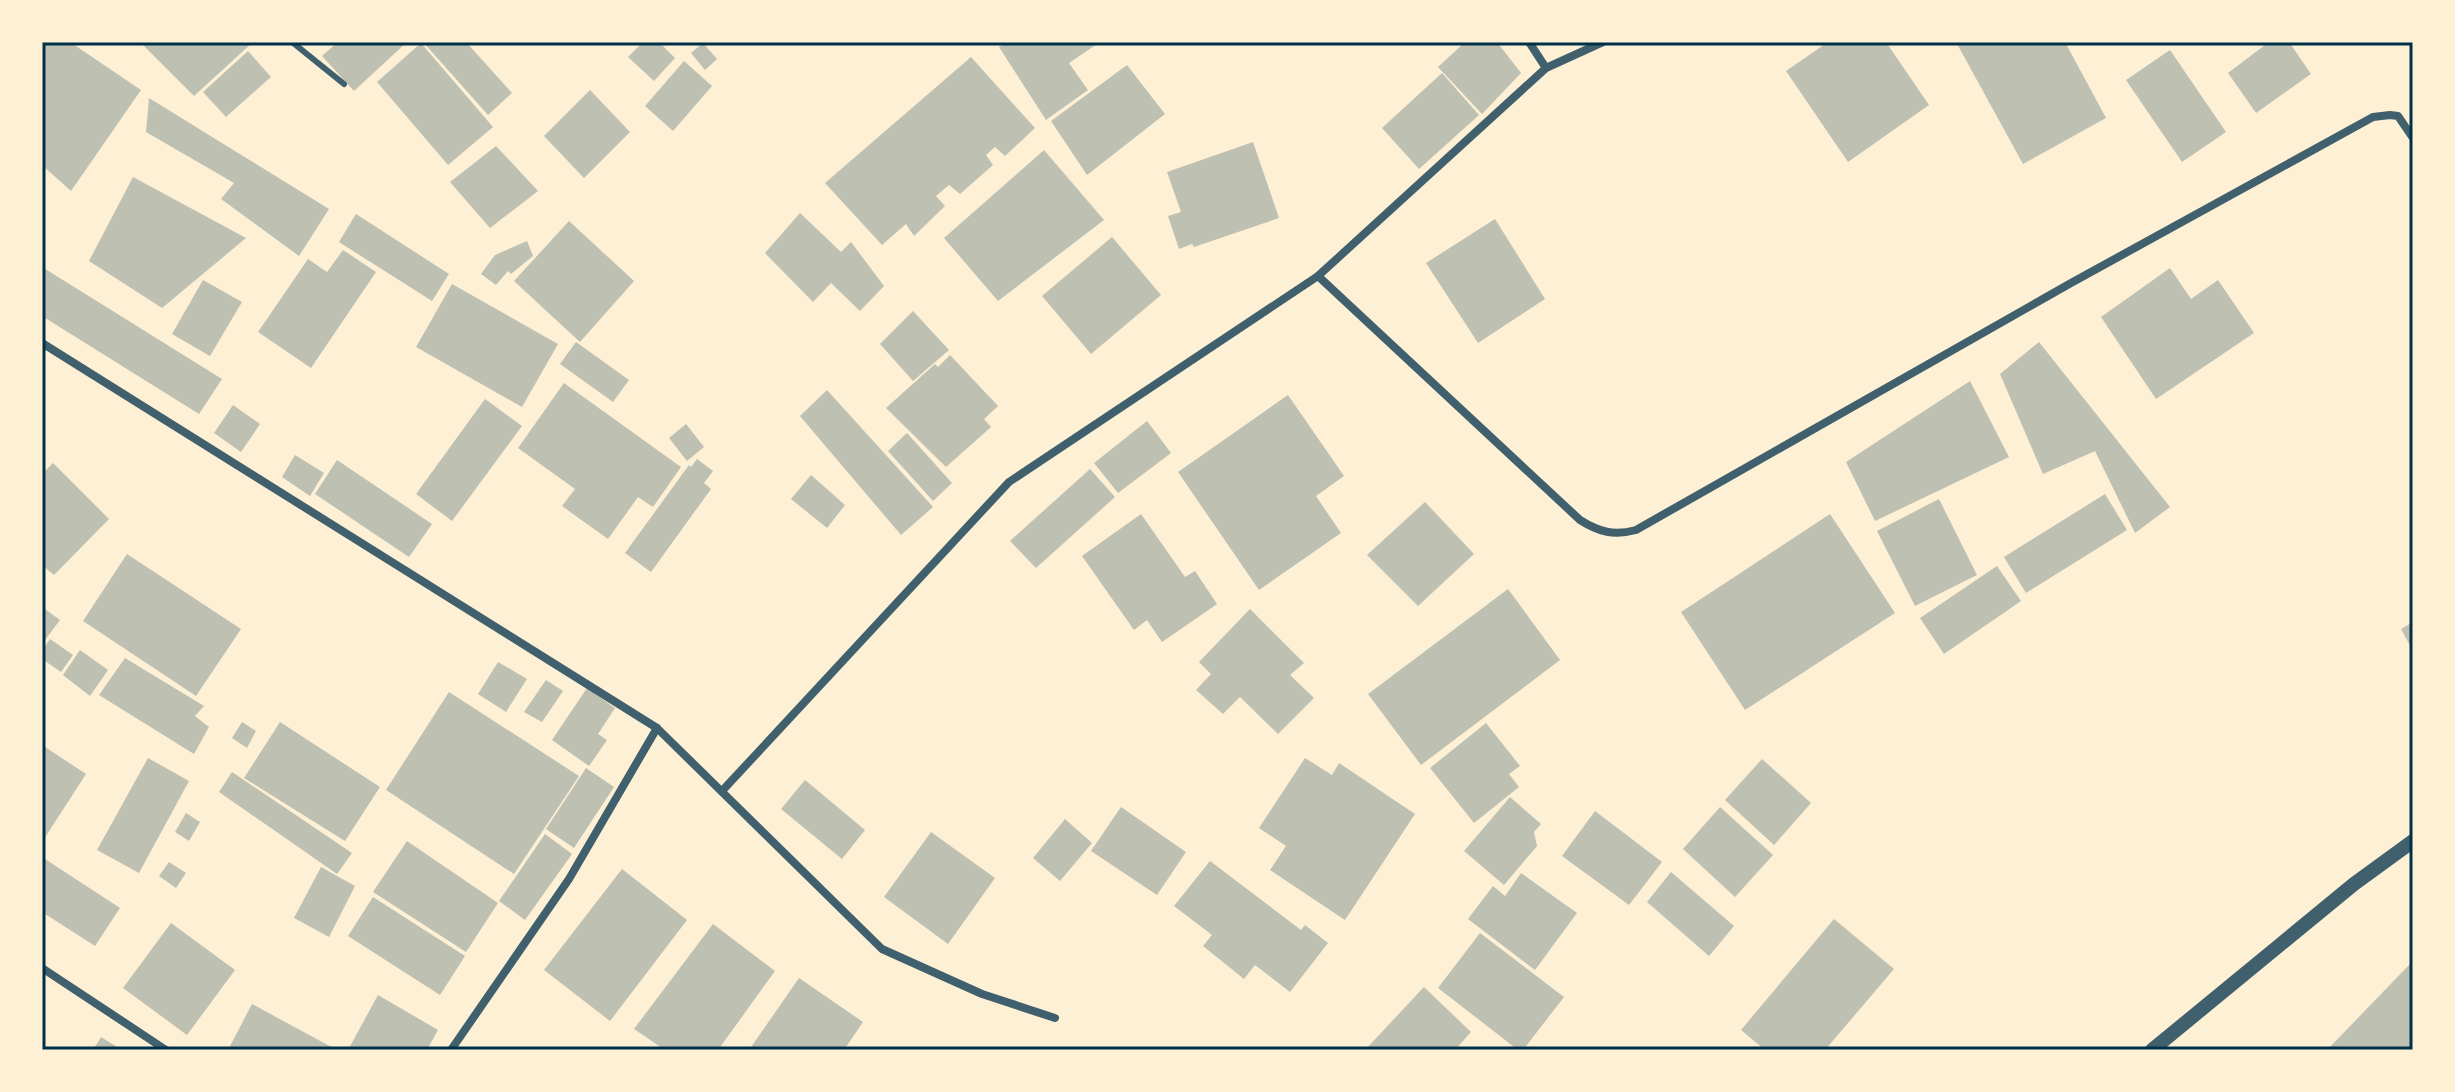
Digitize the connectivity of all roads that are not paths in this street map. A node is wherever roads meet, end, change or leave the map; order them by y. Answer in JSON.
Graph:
{"nodes":[{"id":1,"x":292,"y":42,"type":"edge"},
{"id":2,"x":1529,"y":42,"type":"edge"},
{"id":3,"x":1603,"y":42,"type":"edge"},
{"id":4,"x":1546,"y":68,"type":"junction"},
{"id":5,"x":344,"y":84,"type":"dead end"},
{"id":6,"x":2413,"y":138,"type":"edge"},
{"id":7,"x":1318,"y":276,"type":"junction"},
{"id":8,"x":42,"y":343,"type":"edge"},
{"id":9,"x":657,"y":728,"type":"junction"},
{"id":10,"x":722,"y":791,"type":"junction"},
{"id":11,"x":2413,"y":841,"type":"edge"},
{"id":12,"x":42,"y":968,"type":"edge"},
{"id":13,"x":1055,"y":1018,"type":"dead end"},
{"id":14,"x":166,"y":1050,"type":"edge"},
{"id":15,"x":451,"y":1050,"type":"edge"},
{"id":16,"x":2152,"y":1050,"type":"edge"}],
"edges":[{"from":1,"to":5,"type":"lane"},
{"from":2,"to":4,"type":"street"},
{"from":3,"to":4,"type":"street"},
{"from":4,"to":7,"type":"street"},
{"from":6,"to":7,"type":"street"},
{"from":7,"to":10,"type":"street"},
{"from":8,"to":9,"type":"street"},
{"from":9,"to":10,"type":"street"},
{"from":9,"to":15,"type":"street"},
{"from":10,"to":13,"type":"street"},
{"from":11,"to":16,"type":"street"},
{"from":12,"to":14,"type":"street"}]}
